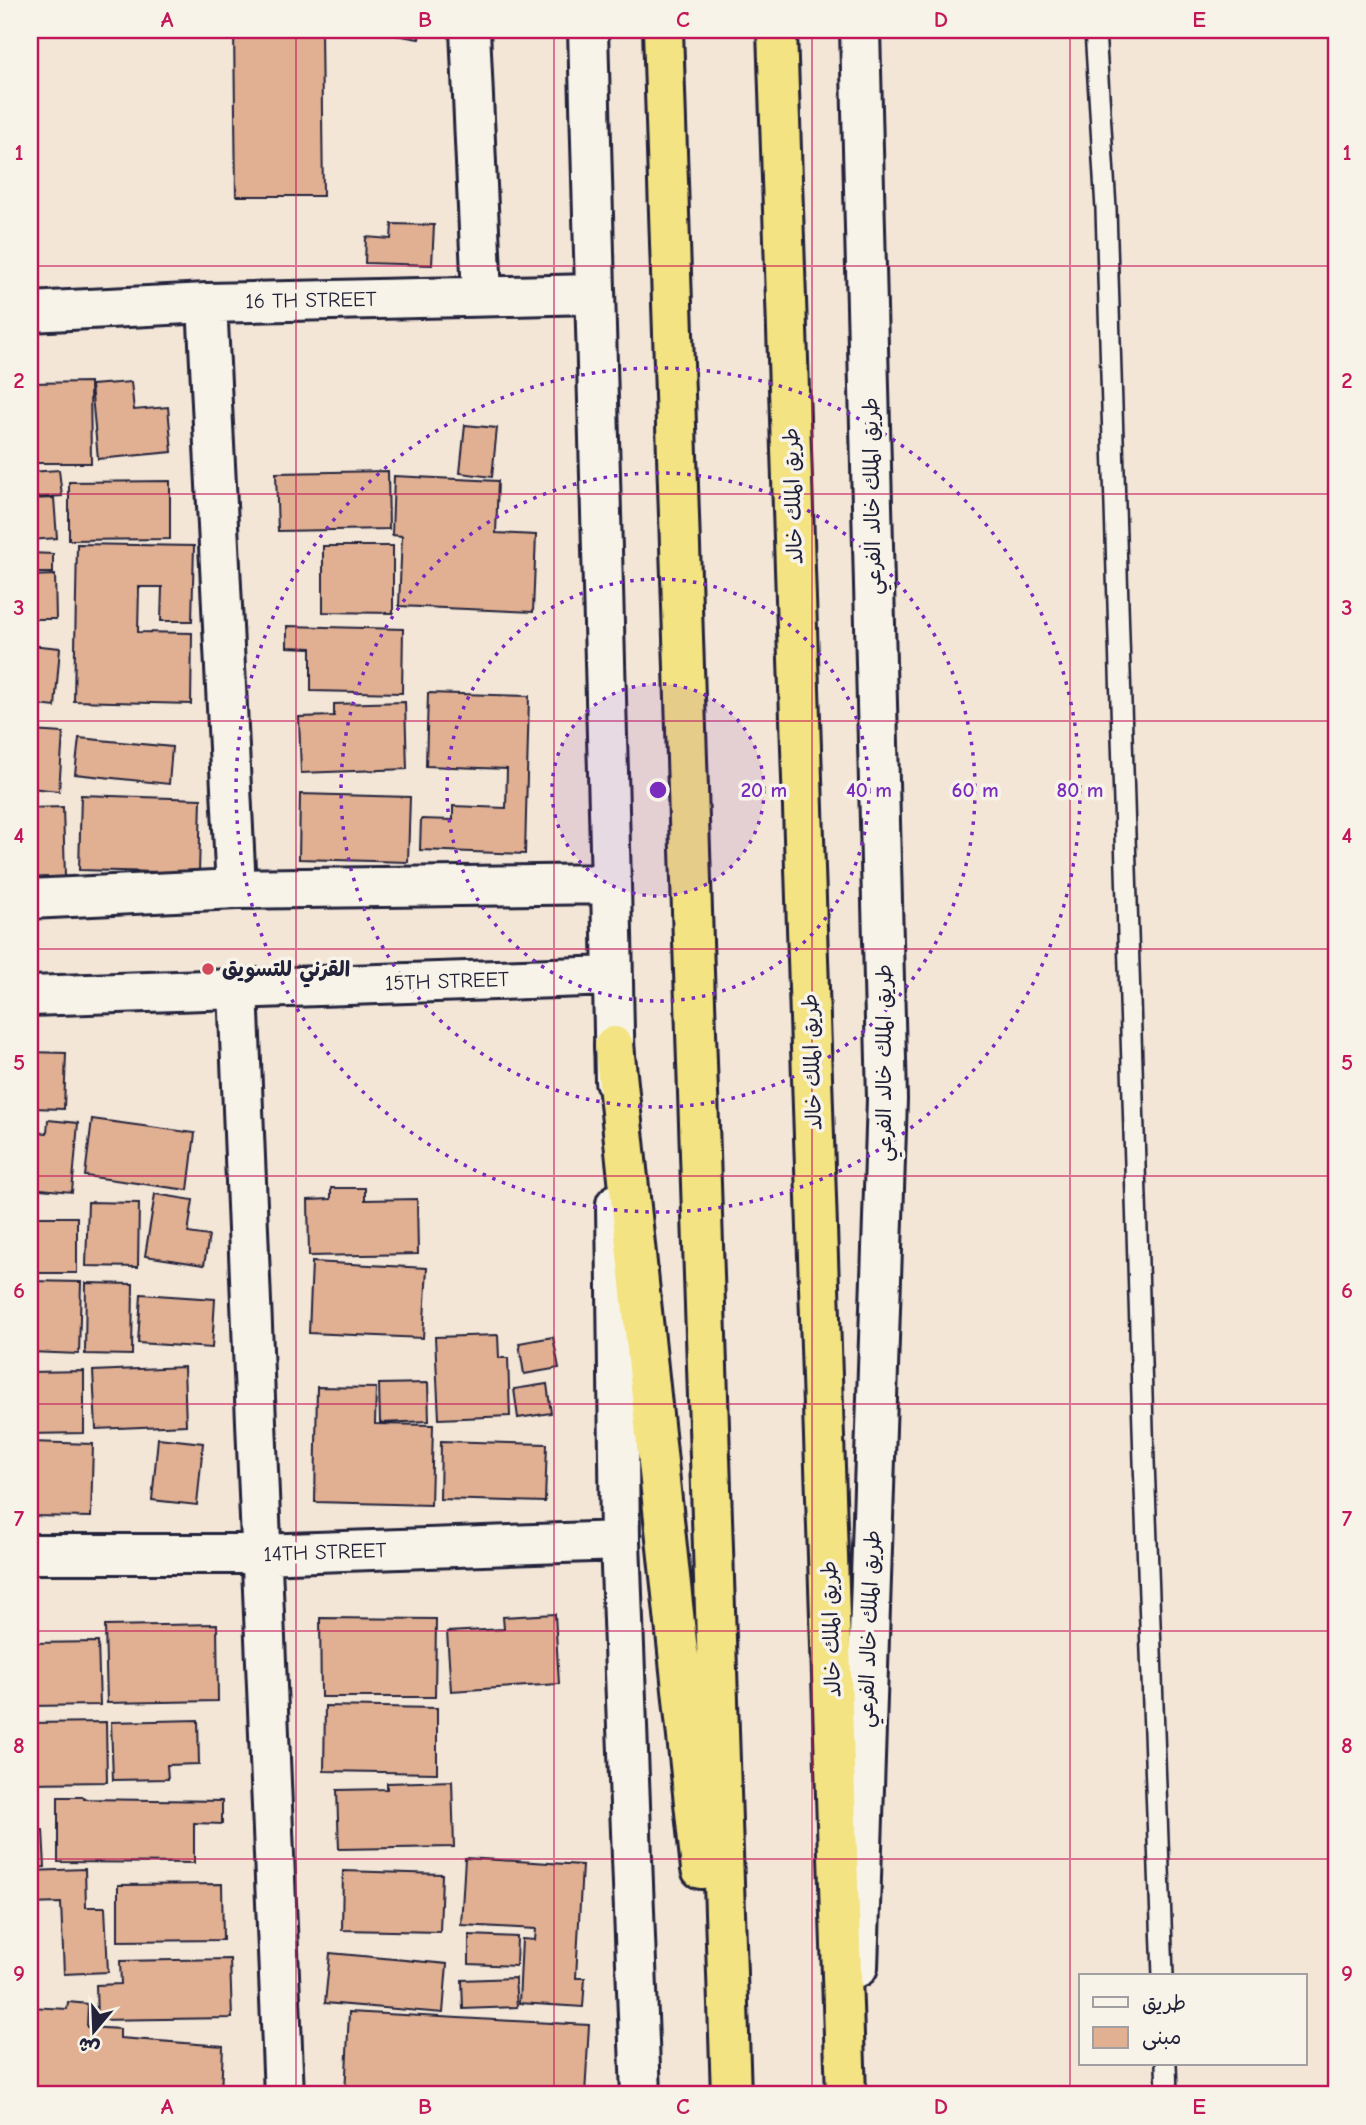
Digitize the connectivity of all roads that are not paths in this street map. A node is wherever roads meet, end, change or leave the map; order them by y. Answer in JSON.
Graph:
{"nodes":[{"id":1,"x":470,"y":30,"type":"edge"},
{"id":2,"x":588,"y":30,"type":"edge"},
{"id":3,"x":663,"y":30,"type":"edge"},
{"id":4,"x":777,"y":30,"type":"edge"},
{"id":5,"x":860,"y":30,"type":"edge"},
{"id":6,"x":1095,"y":30,"type":"edge"},
{"id":7,"x":593,"y":294,"type":"junction"},
{"id":8,"x":482,"y":296,"type":"junction"},
{"id":9,"x":206,"y":303,"type":"junction"},
{"id":10,"x":30,"y":312,"type":"edge"},
{"id":11,"x":611,"y":884,"type":"junction"},
{"id":12,"x":236,"y":889,"type":"junction"},
{"id":13,"x":30,"y":899,"type":"edge"},
{"id":14,"x":612,"y":976,"type":"junction"},
{"id":15,"x":238,"y":989,"type":"junction"},
{"id":16,"x":30,"y":996,"type":"edge"},
{"id":17,"x":614,"y":1046,"type":"junction"},
{"id":18,"x":620,"y":1541,"type":"junction"},
{"id":19,"x":30,"y":1554,"type":"edge"},
{"id":20,"x":261,"y":1554,"type":"junction"},
{"id":21,"x":1163,"y":1974,"type":"edge"},
{"id":22,"x":1166,"y":2066,"type":"edge"},
{"id":23,"x":284,"y":2095,"type":"edge"},
{"id":24,"x":641,"y":2095,"type":"edge"},
{"id":25,"x":724,"y":2095,"type":"edge"},
{"id":26,"x":731,"y":2095,"type":"edge"},
{"id":27,"x":846,"y":2095,"type":"edge"},
{"id":28,"x":853,"y":2095,"type":"edge"},
{"id":29,"x":1167,"y":2095,"type":"edge"}],
"edges":[{"from":1,"to":8,"type":"street"},
{"from":2,"to":7,"type":"street"},
{"from":3,"to":26,"type":"highway"},
{"from":4,"to":27,"type":"highway","name":"طريق الملك خالد"},
{"from":5,"to":28,"type":"street","name":"طريق الملك خالد الفرعي"},
{"from":6,"to":21,"type":"lane"},
{"from":7,"to":8,"type":"street","name":"16 TH STREET"},
{"from":7,"to":11,"type":"street"},
{"from":8,"to":9,"type":"street","name":"16 TH STREET"},
{"from":9,"to":10,"type":"street","name":"16 TH STREET"},
{"from":9,"to":12,"type":"street"},
{"from":11,"to":12,"type":"street"},
{"from":11,"to":14,"type":"street"},
{"from":12,"to":13,"type":"street"},
{"from":14,"to":15,"type":"street","name":"15TH STREET"},
{"from":14,"to":17,"type":"street"},
{"from":15,"to":16,"type":"street","name":"15TH STREET"},
{"from":15,"to":20,"type":"street"},
{"from":17,"to":18,"type":"street"},
{"from":17,"to":25,"type":"highway"},
{"from":18,"to":20,"type":"street","name":"14TH STREET"},
{"from":18,"to":24,"type":"street"},
{"from":19,"to":20,"type":"street","name":"14TH STREET"},
{"from":20,"to":23,"type":"street"},
{"from":22,"to":29,"type":"lane"}]}
